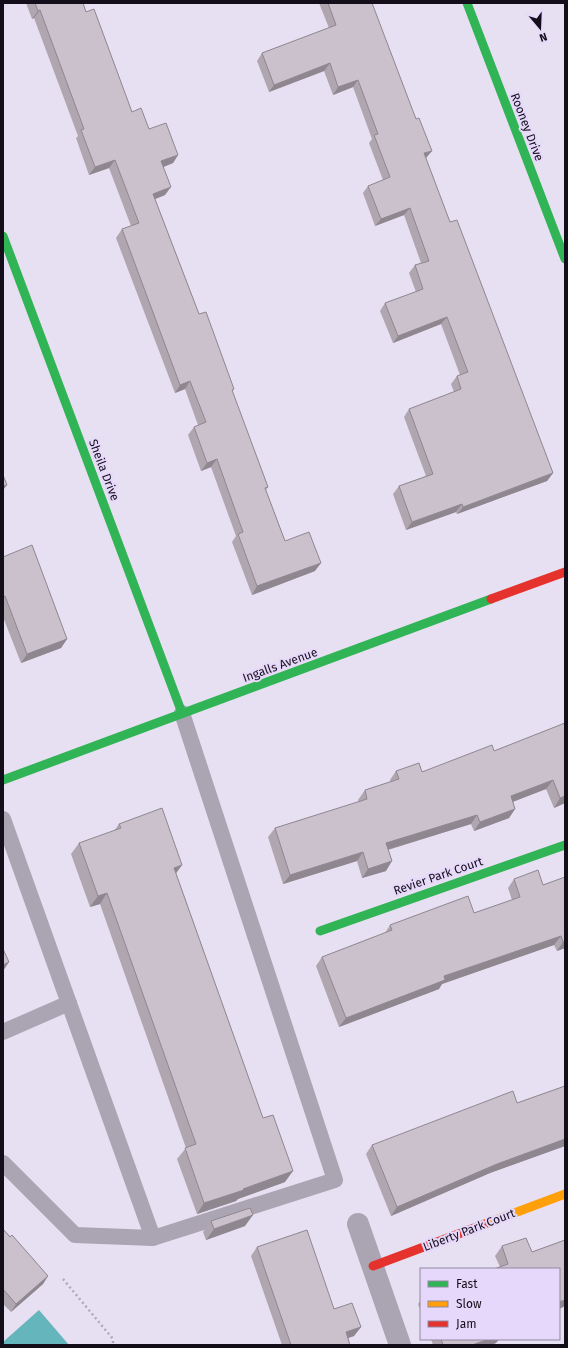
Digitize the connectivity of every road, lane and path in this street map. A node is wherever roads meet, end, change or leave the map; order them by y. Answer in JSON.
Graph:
{"nodes":[{"id":1,"x":468,"y":3,"type":"edge"},
{"id":2,"x":3,"y":236,"type":"edge"},
{"id":3,"x":565,"y":259,"type":"edge"},
{"id":4,"x":565,"y":572,"type":"edge"},
{"id":5,"x":182,"y":713,"type":"junction"},
{"id":6,"x":3,"y":780,"type":"edge"},
{"id":7,"x":3,"y":819,"type":"edge"},
{"id":8,"x":565,"y":845,"type":"edge"},
{"id":9,"x":320,"y":931,"type":"dead end"},
{"id":10,"x":69,"y":1003,"type":"junction"},
{"id":11,"x":3,"y":1032,"type":"edge"},
{"id":12,"x":3,"y":1163,"type":"edge"},
{"id":13,"x":565,"y":1194,"type":"edge"},
{"id":14,"x":358,"y":1224,"type":"dead end"},
{"id":15,"x":153,"y":1238,"type":"junction"},
{"id":16,"x":373,"y":1266,"type":"junction"},
{"id":17,"x":63,"y":1279,"type":"dead end"},
{"id":18,"x":113,"y":1345,"type":"edge"},
{"id":19,"x":400,"y":1345,"type":"edge"}],
"edges":[{"from":1,"to":3,"type":"street","name":"Rooney Drive"},
{"from":2,"to":5,"type":"street","name":"Sheila Drive"},
{"from":4,"to":5,"type":"street","name":"Ingalls Avenue"},
{"from":5,"to":6,"type":"street","name":"Ingalls Avenue"},
{"from":5,"to":15,"type":"lane"},
{"from":7,"to":10,"type":"lane"},
{"from":8,"to":9,"type":"street","name":"Revier Park Court"},
{"from":10,"to":11,"type":"lane"},
{"from":10,"to":15,"type":"lane"},
{"from":12,"to":15,"type":"lane"},
{"from":13,"to":16,"type":"street","name":"Liberty Park Court"},
{"from":14,"to":16,"type":"street"},
{"from":16,"to":19,"type":"street"},
{"from":17,"to":18,"type":"path"}]}
